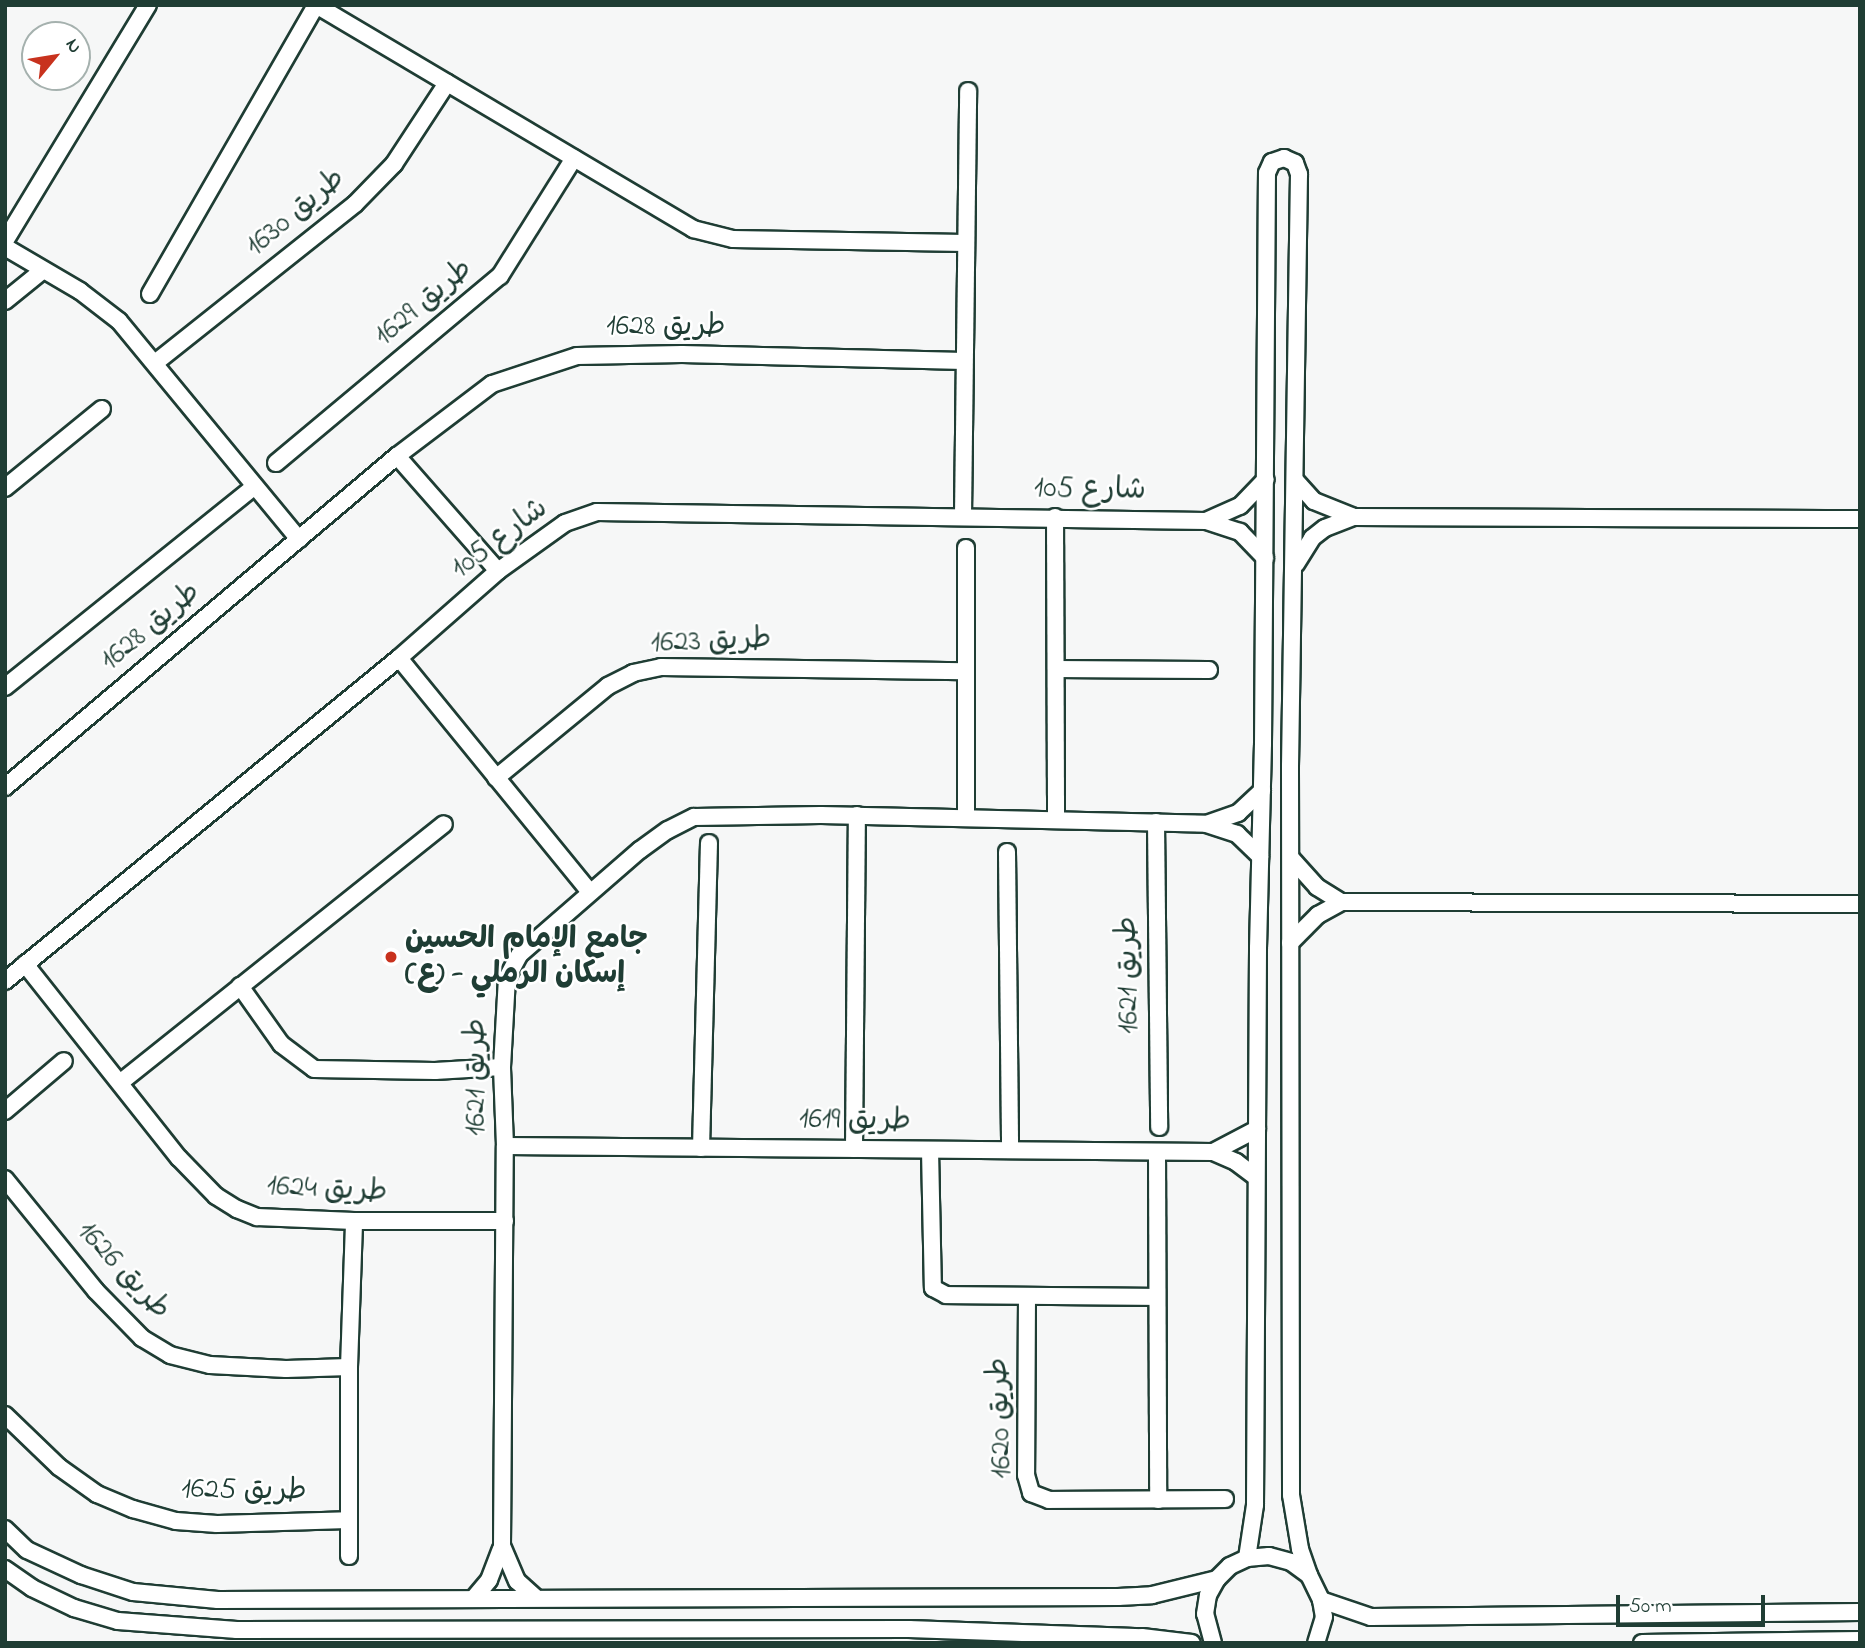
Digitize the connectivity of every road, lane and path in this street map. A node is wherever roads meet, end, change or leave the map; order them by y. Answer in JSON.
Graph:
{"nodes":[{"id":1,"x":148,"y":5,"type":"edge"},
{"id":2,"x":316,"y":5,"type":"edge"},
{"id":3,"x":447,"y":83,"type":"junction"},
{"id":4,"x":968,"y":91,"type":"dead end"},
{"id":5,"x":574,"y":158,"type":"junction"},
{"id":6,"x":5,"y":241,"type":"edge"},
{"id":7,"x":965,"y":243,"type":"junction"},
{"id":8,"x":5,"y":247,"type":"edge"},
{"id":9,"x":42,"y":271,"type":"junction"},
{"id":10,"x":150,"y":294,"type":"dead end"},
{"id":11,"x":5,"y":301,"type":"edge"},
{"id":12,"x":964,"y":361,"type":"junction"},
{"id":13,"x":155,"y":363,"type":"junction"},
{"id":14,"x":102,"y":409,"type":"dead end"},
{"id":15,"x":397,"y":456,"type":"junction"},
{"id":16,"x":276,"y":463,"type":"dead end"},
{"id":17,"x":1266,"y":479,"type":"junction"},
{"id":18,"x":1296,"y":481,"type":"junction"},
{"id":19,"x":254,"y":487,"type":"junction"},
{"id":20,"x":5,"y":488,"type":"edge"},
{"id":21,"x":963,"y":515,"type":"junction"},
{"id":22,"x":1055,"y":517,"type":"junction"},
{"id":23,"x":1354,"y":517,"type":"junction"},
{"id":24,"x":1860,"y":519,"type":"edge"},
{"id":25,"x":1206,"y":520,"type":"junction"},
{"id":26,"x":299,"y":539,"type":"junction"},
{"id":27,"x":966,"y":548,"type":"dead end"},
{"id":28,"x":1265,"y":558,"type":"junction"},
{"id":29,"x":1295,"y":564,"type":"junction"},
{"id":30,"x":498,"y":571,"type":"junction"},
{"id":31,"x":399,"y":658,"type":"junction"},
{"id":32,"x":1056,"y":669,"type":"junction"},
{"id":33,"x":1209,"y":670,"type":"dead end"},
{"id":34,"x":965,"y":671,"type":"junction"},
{"id":35,"x":5,"y":687,"type":"edge"},
{"id":36,"x":496,"y":778,"type":"junction"},
{"id":37,"x":5,"y":787,"type":"edge"},
{"id":38,"x":1262,"y":791,"type":"junction"},
{"id":39,"x":856,"y":815,"type":"junction"},
{"id":40,"x":966,"y":817,"type":"junction"},
{"id":41,"x":1056,"y":818,"type":"junction"},
{"id":42,"x":1156,"y":822,"type":"junction"},
{"id":43,"x":444,"y":824,"type":"dead end"},
{"id":44,"x":1206,"y":824,"type":"junction"},
{"id":45,"x":709,"y":843,"type":"dead end"},
{"id":46,"x":1007,"y":852,"type":"dead end"},
{"id":47,"x":1260,"y":856,"type":"junction"},
{"id":48,"x":1291,"y":858,"type":"junction"},
{"id":49,"x":589,"y":891,"type":"junction"},
{"id":50,"x":1341,"y":902,"type":"junction"},
{"id":51,"x":1860,"y":905,"type":"edge"},
{"id":52,"x":1290,"y":943,"type":"junction"},
{"id":53,"x":25,"y":964,"type":"junction"},
{"id":54,"x":5,"y":981,"type":"edge"},
{"id":55,"x":240,"y":986,"type":"junction"},
{"id":56,"x":64,"y":1061,"type":"dead end"},
{"id":57,"x":502,"y":1067,"type":"junction"},
{"id":58,"x":121,"y":1082,"type":"junction"},
{"id":59,"x":5,"y":1111,"type":"edge"},
{"id":60,"x":1159,"y":1127,"type":"dead end"},
{"id":61,"x":1257,"y":1129,"type":"junction"},
{"id":62,"x":505,"y":1146,"type":"junction"},
{"id":63,"x":701,"y":1148,"type":"junction"},
{"id":64,"x":854,"y":1149,"type":"junction"},
{"id":65,"x":930,"y":1150,"type":"junction"},
{"id":66,"x":1010,"y":1150,"type":"junction"},
{"id":67,"x":1157,"y":1152,"type":"junction"},
{"id":68,"x":1213,"y":1152,"type":"junction"},
{"id":69,"x":1256,"y":1177,"type":"junction"},
{"id":70,"x":5,"y":1179,"type":"edge"},
{"id":71,"x":354,"y":1221,"type":"junction"},
{"id":72,"x":505,"y":1221,"type":"junction"},
{"id":73,"x":1027,"y":1297,"type":"junction"},
{"id":74,"x":1156,"y":1297,"type":"junction"},
{"id":75,"x":349,"y":1367,"type":"junction"},
{"id":76,"x":5,"y":1415,"type":"edge"},
{"id":77,"x":1225,"y":1499,"type":"dead end"},
{"id":78,"x":1158,"y":1500,"type":"junction"},
{"id":79,"x":348,"y":1520,"type":"junction"},
{"id":80,"x":5,"y":1529,"type":"edge"},
{"id":81,"x":502,"y":1546,"type":"junction"},
{"id":82,"x":349,"y":1556,"type":"dead end"},
{"id":83,"x":1247,"y":1558,"type":"junction"},
{"id":84,"x":5,"y":1569,"type":"edge"},
{"id":85,"x":1309,"y":1575,"type":"junction"},
{"id":86,"x":1217,"y":1579,"type":"junction"},
{"id":87,"x":474,"y":1598,"type":"junction"},
{"id":88,"x":536,"y":1598,"type":"junction"},
{"id":89,"x":1321,"y":1600,"type":"junction"},
{"id":90,"x":1860,"y":1612,"type":"edge"},
{"id":91,"x":665,"y":1631,"type":"junction"},
{"id":92,"x":595,"y":1637,"type":"edge"},
{"id":93,"x":1860,"y":1640,"type":"edge"},
{"id":94,"x":649,"y":1643,"type":"edge"},
{"id":95,"x":1192,"y":1643,"type":"edge"},
{"id":96,"x":1213,"y":1643,"type":"edge"},
{"id":97,"x":1316,"y":1643,"type":"edge"},
{"id":98,"x":1642,"y":1643,"type":"edge"}],
"edges":[{"from":1,"to":6,"type":"street"},
{"from":2,"to":3,"type":"street"},
{"from":2,"to":10,"type":"street"},
{"from":3,"to":5,"type":"street"},
{"from":3,"to":13,"type":"street","name":"طريق 1630"},
{"from":4,"to":7,"type":"street"},
{"from":5,"to":7,"type":"street"},
{"from":5,"to":16,"type":"street","name":"طريق 1629"},
{"from":7,"to":12,"type":"street"},
{"from":8,"to":9,"type":"street"},
{"from":9,"to":11,"type":"street"},
{"from":9,"to":13,"type":"street"},
{"from":12,"to":15,"type":"street","name":"طريق 1628"},
{"from":12,"to":21,"type":"street"},
{"from":13,"to":19,"type":"street"},
{"from":14,"to":20,"type":"street"},
{"from":15,"to":26,"type":"street","name":"طريق 1628"},
{"from":15,"to":30,"type":"street"},
{"from":17,"to":18,"type":"street"},
{"from":17,"to":25,"type":"street","name":"شارع 105"},
{"from":17,"to":28,"type":"street"},
{"from":18,"to":23,"type":"street"},
{"from":18,"to":29,"type":"street"},
{"from":19,"to":26,"type":"street"},
{"from":19,"to":35,"type":"street","name":"طريق 1628"},
{"from":21,"to":22,"type":"street","name":"شارع 105"},
{"from":21,"to":30,"type":"street","name":"شارع 105"},
{"from":22,"to":25,"type":"street","name":"شارع 105"},
{"from":22,"to":32,"type":"street"},
{"from":23,"to":24,"type":"street"},
{"from":23,"to":29,"type":"street"},
{"from":25,"to":28,"type":"street","name":"شارع 105"},
{"from":26,"to":37,"type":"street","name":"طريق 1628"},
{"from":27,"to":34,"type":"street"},
{"from":28,"to":38,"type":"street"},
{"from":29,"to":48,"type":"street"},
{"from":30,"to":31,"type":"street","name":"شارع 105"},
{"from":31,"to":36,"type":"street"},
{"from":31,"to":53,"type":"street","name":"شارع 105"},
{"from":32,"to":33,"type":"street"},
{"from":32,"to":41,"type":"street"},
{"from":34,"to":36,"type":"street","name":"طريق 1623"},
{"from":34,"to":40,"type":"street"},
{"from":36,"to":49,"type":"street"},
{"from":38,"to":44,"type":"street","name":"طريق 1621"},
{"from":38,"to":47,"type":"street"},
{"from":39,"to":40,"type":"street","name":"طريق 1621"},
{"from":39,"to":49,"type":"street","name":"طريق 1621"},
{"from":39,"to":64,"type":"street"},
{"from":40,"to":41,"type":"street","name":"طريق 1621"},
{"from":41,"to":42,"type":"street","name":"طريق 1621"},
{"from":42,"to":44,"type":"street","name":"طريق 1621"},
{"from":42,"to":60,"type":"street","name":"طريق 1621"},
{"from":43,"to":55,"type":"street"},
{"from":44,"to":47,"type":"street","name":"طريق 1621"},
{"from":45,"to":63,"type":"street"},
{"from":46,"to":66,"type":"street"},
{"from":47,"to":61,"type":"street"},
{"from":48,"to":50,"type":"street"},
{"from":48,"to":52,"type":"street"},
{"from":49,"to":57,"type":"street","name":"طريق 1621"},
{"from":50,"to":51,"type":"street"},
{"from":50,"to":52,"type":"street"},
{"from":52,"to":85,"type":"street"},
{"from":53,"to":54,"type":"street","name":"شارع 105"},
{"from":53,"to":58,"type":"street","name":"طريق 1624"},
{"from":55,"to":57,"type":"street"},
{"from":55,"to":58,"type":"street"},
{"from":56,"to":59,"type":"street"},
{"from":57,"to":62,"type":"street","name":"طريق 1621"},
{"from":58,"to":71,"type":"street","name":"طريق 1624"},
{"from":61,"to":68,"type":"street","name":"طريق 1619"},
{"from":61,"to":69,"type":"street"},
{"from":62,"to":63,"type":"street","name":"طريق 1619"},
{"from":62,"to":72,"type":"street","name":"طريق 1621"},
{"from":63,"to":64,"type":"street","name":"طريق 1619"},
{"from":64,"to":65,"type":"street","name":"طريق 1619"},
{"from":65,"to":66,"type":"street","name":"طريق 1619"},
{"from":65,"to":73,"type":"street"},
{"from":66,"to":67,"type":"street","name":"طريق 1619"},
{"from":67,"to":68,"type":"street","name":"طريق 1619"},
{"from":67,"to":74,"type":"street"},
{"from":68,"to":69,"type":"street","name":"طريق 1619"},
{"from":69,"to":83,"type":"street"},
{"from":70,"to":75,"type":"street","name":"طريق 1626"},
{"from":71,"to":72,"type":"street","name":"طريق 1624"},
{"from":71,"to":75,"type":"street","name":"طريق 1625"},
{"from":72,"to":81,"type":"street","name":"طريق 1621"},
{"from":73,"to":74,"type":"street"},
{"from":73,"to":78,"type":"street","name":"طريق 1620"},
{"from":74,"to":78,"type":"street"},
{"from":75,"to":79,"type":"street","name":"طريق 1625"},
{"from":76,"to":79,"type":"street","name":"طريق 1625"},
{"from":77,"to":78,"type":"street","name":"طريق 1620"},
{"from":79,"to":82,"type":"street","name":"طريق 1625"},
{"from":80,"to":87,"type":"street"},
{"from":81,"to":87,"type":"street","name":"طريق 1621"},
{"from":81,"to":88,"type":"street","name":"طريق 1621"},
{"from":83,"to":85,"type":"street"},
{"from":83,"to":86,"type":"street"},
{"from":84,"to":92,"type":"street"},
{"from":85,"to":89,"type":"street"},
{"from":86,"to":88,"type":"street"},
{"from":86,"to":96,"type":"street"},
{"from":87,"to":88,"type":"street"},
{"from":89,"to":90,"type":"street"},
{"from":89,"to":97,"type":"street"},
{"from":91,"to":92,"type":"street"},
{"from":91,"to":94,"type":"street"},
{"from":91,"to":95,"type":"street"},
{"from":93,"to":98,"type":"street"}]}
